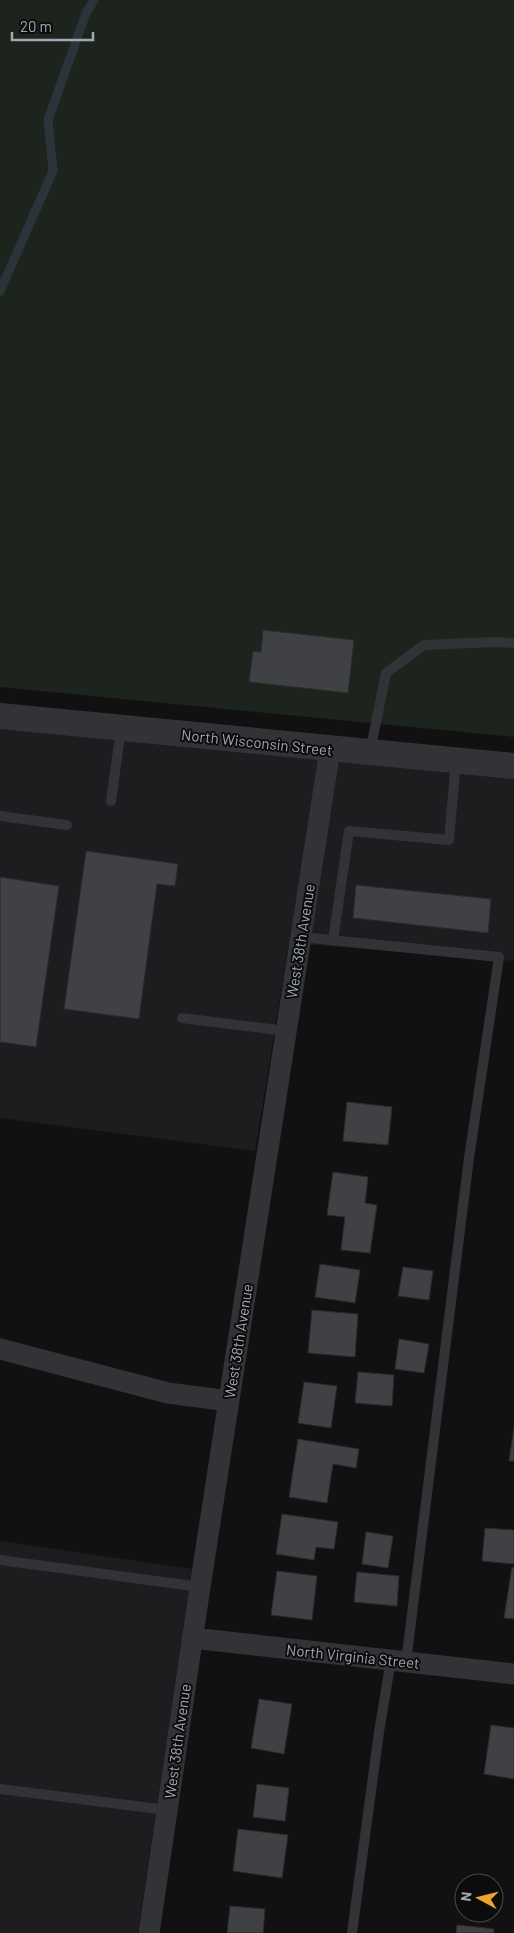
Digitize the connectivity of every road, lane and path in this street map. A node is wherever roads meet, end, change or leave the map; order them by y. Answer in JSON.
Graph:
{"nodes":[{"id":1,"x":514,"y":643,"type":"edge"},
{"id":2,"x":0,"y":716,"type":"edge"},
{"id":3,"x":121,"y":728,"type":"junction"},
{"id":4,"x":330,"y":749,"type":"junction"},
{"id":5,"x":369,"y":753,"type":"junction"},
{"id":6,"x":456,"y":761,"type":"junction"},
{"id":7,"x":514,"y":766,"type":"edge"},
{"id":8,"x":111,"y":801,"type":"dead end"},
{"id":9,"x":0,"y":816,"type":"edge"},
{"id":10,"x":67,"y":825,"type":"dead end"},
{"id":11,"x":301,"y":937,"type":"junction"},
{"id":12,"x":333,"y":940,"type":"junction"},
{"id":13,"x":182,"y":1018,"type":"dead end"},
{"id":14,"x":286,"y":1031,"type":"junction"},
{"id":15,"x":0,"y":1349,"type":"edge"},
{"id":16,"x":229,"y":1401,"type":"junction"},
{"id":17,"x":0,"y":1560,"type":"edge"},
{"id":18,"x":200,"y":1587,"type":"junction"},
{"id":19,"x":192,"y":1638,"type":"junction"},
{"id":20,"x":398,"y":1661,"type":"junction"},
{"id":21,"x":514,"y":1674,"type":"edge"},
{"id":22,"x":0,"y":1789,"type":"edge"},
{"id":23,"x":167,"y":1810,"type":"junction"},
{"id":24,"x":149,"y":1933,"type":"edge"},
{"id":25,"x":352,"y":1933,"type":"edge"}],
"edges":[{"from":1,"to":5,"type":"lane"},
{"from":2,"to":3,"type":"street","name":"North Wisconsin Street"},
{"from":3,"to":4,"type":"street","name":"North Wisconsin Street"},
{"from":3,"to":8,"type":"lane"},
{"from":4,"to":5,"type":"street","name":"North Wisconsin Street"},
{"from":4,"to":11,"type":"street","name":"West 38th Avenue"},
{"from":5,"to":6,"type":"street","name":"North Wisconsin Street"},
{"from":6,"to":7,"type":"street","name":"North Wisconsin Street"},
{"from":6,"to":12,"type":"lane"},
{"from":9,"to":10,"type":"lane"},
{"from":11,"to":12,"type":"lane"},
{"from":11,"to":14,"type":"street","name":"West 38th Avenue"},
{"from":12,"to":20,"type":"lane"},
{"from":13,"to":14,"type":"lane"},
{"from":14,"to":16,"type":"street","name":"West 38th Avenue"},
{"from":15,"to":16,"type":"street"},
{"from":16,"to":18,"type":"street","name":"West 38th Avenue"},
{"from":17,"to":18,"type":"lane"},
{"from":18,"to":19,"type":"street","name":"West 38th Avenue"},
{"from":19,"to":20,"type":"street","name":"North Virginia Street"},
{"from":19,"to":23,"type":"street","name":"West 38th Avenue"},
{"from":20,"to":21,"type":"street","name":"North Virginia Street"},
{"from":20,"to":25,"type":"lane"},
{"from":22,"to":23,"type":"lane"},
{"from":23,"to":24,"type":"street","name":"West 38th Avenue"}]}
